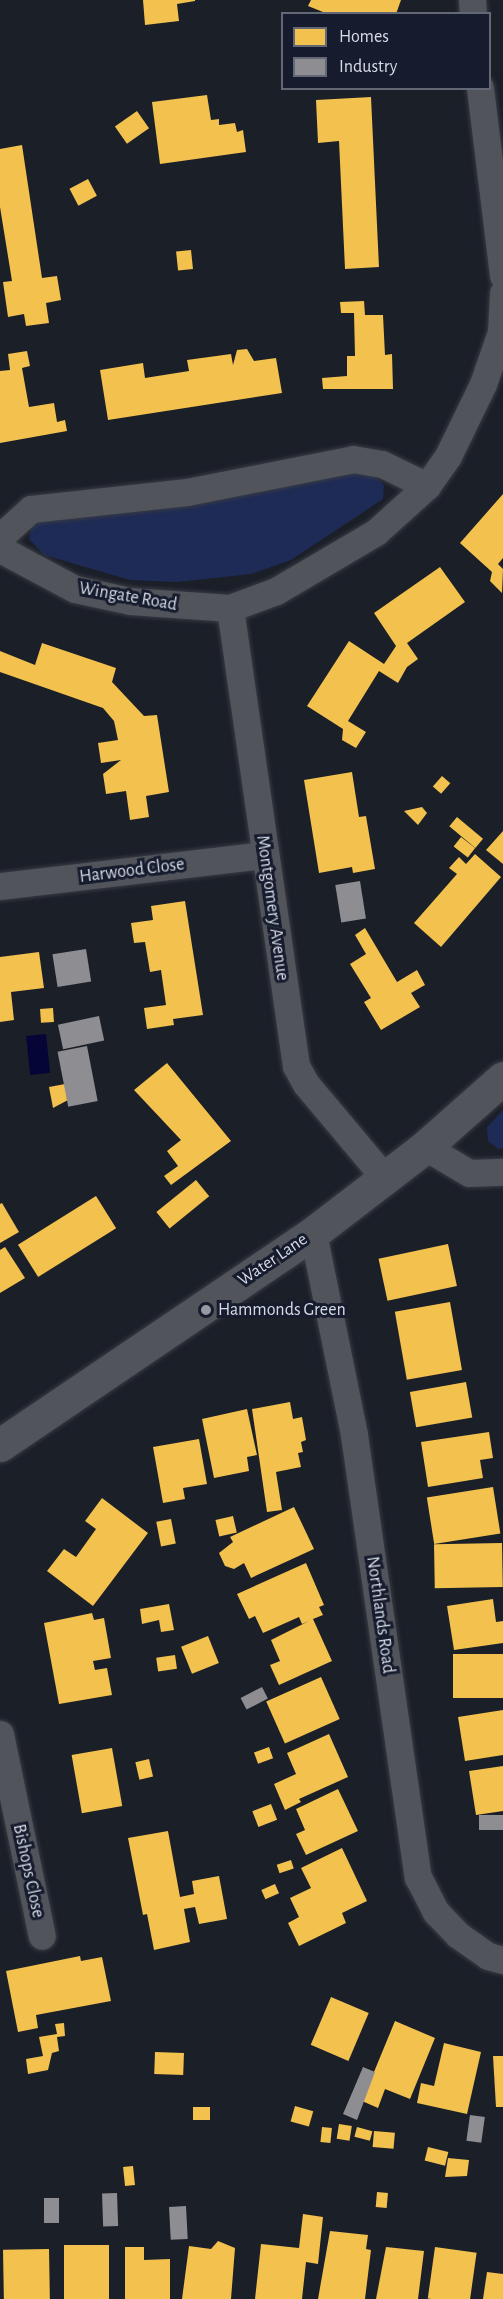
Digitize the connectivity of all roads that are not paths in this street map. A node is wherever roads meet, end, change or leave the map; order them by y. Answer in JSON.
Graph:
{"nodes":[{"id":1,"x":480,"y":90,"type":"edge"},
{"id":2,"x":503,"y":276,"type":"edge"},
{"id":3,"x":503,"y":293,"type":"edge"},
{"id":4,"x":427,"y":486,"type":"junction"},
{"id":5,"x":0,"y":537,"type":"edge"},
{"id":6,"x":0,"y":549,"type":"edge"},
{"id":7,"x":230,"y":608,"type":"junction"},
{"id":8,"x":264,"y":855,"type":"junction"},
{"id":9,"x":0,"y":886,"type":"edge"},
{"id":10,"x":503,"y":1078,"type":"edge"},
{"id":11,"x":425,"y":1147,"type":"junction"},
{"id":12,"x":503,"y":1172,"type":"edge"},
{"id":13,"x":385,"y":1178,"type":"junction"},
{"id":14,"x":313,"y":1233,"type":"junction"},
{"id":15,"x":0,"y":1445,"type":"edge"},
{"id":16,"x":0,"y":1734,"type":"edge"},
{"id":17,"x":7,"y":1808,"type":"edge"},
{"id":18,"x":42,"y":1936,"type":"dead end"},
{"id":19,"x":503,"y":1960,"type":"edge"}],
"edges":[{"from":1,"to":2,"type":"street"},
{"from":3,"to":4,"type":"street"},
{"from":4,"to":5,"type":"street"},
{"from":4,"to":7,"type":"street"},
{"from":6,"to":7,"type":"street","name":"Wingate Road"},
{"from":7,"to":8,"type":"street","name":"Montgomery Avenue"},
{"from":8,"to":9,"type":"street","name":"Harwood Close"},
{"from":8,"to":13,"type":"street","name":"Montgomery Avenue"},
{"from":10,"to":11,"type":"street","name":"Water Lane"},
{"from":11,"to":12,"type":"street"},
{"from":11,"to":13,"type":"street","name":"Water Lane"},
{"from":13,"to":14,"type":"street","name":"Water Lane"},
{"from":14,"to":15,"type":"street","name":"Water Lane"},
{"from":14,"to":19,"type":"street","name":"Northlands Road"},
{"from":16,"to":17,"type":"street","name":"Bishops Close"},
{"from":17,"to":18,"type":"street","name":"Bishops Close"}]}
